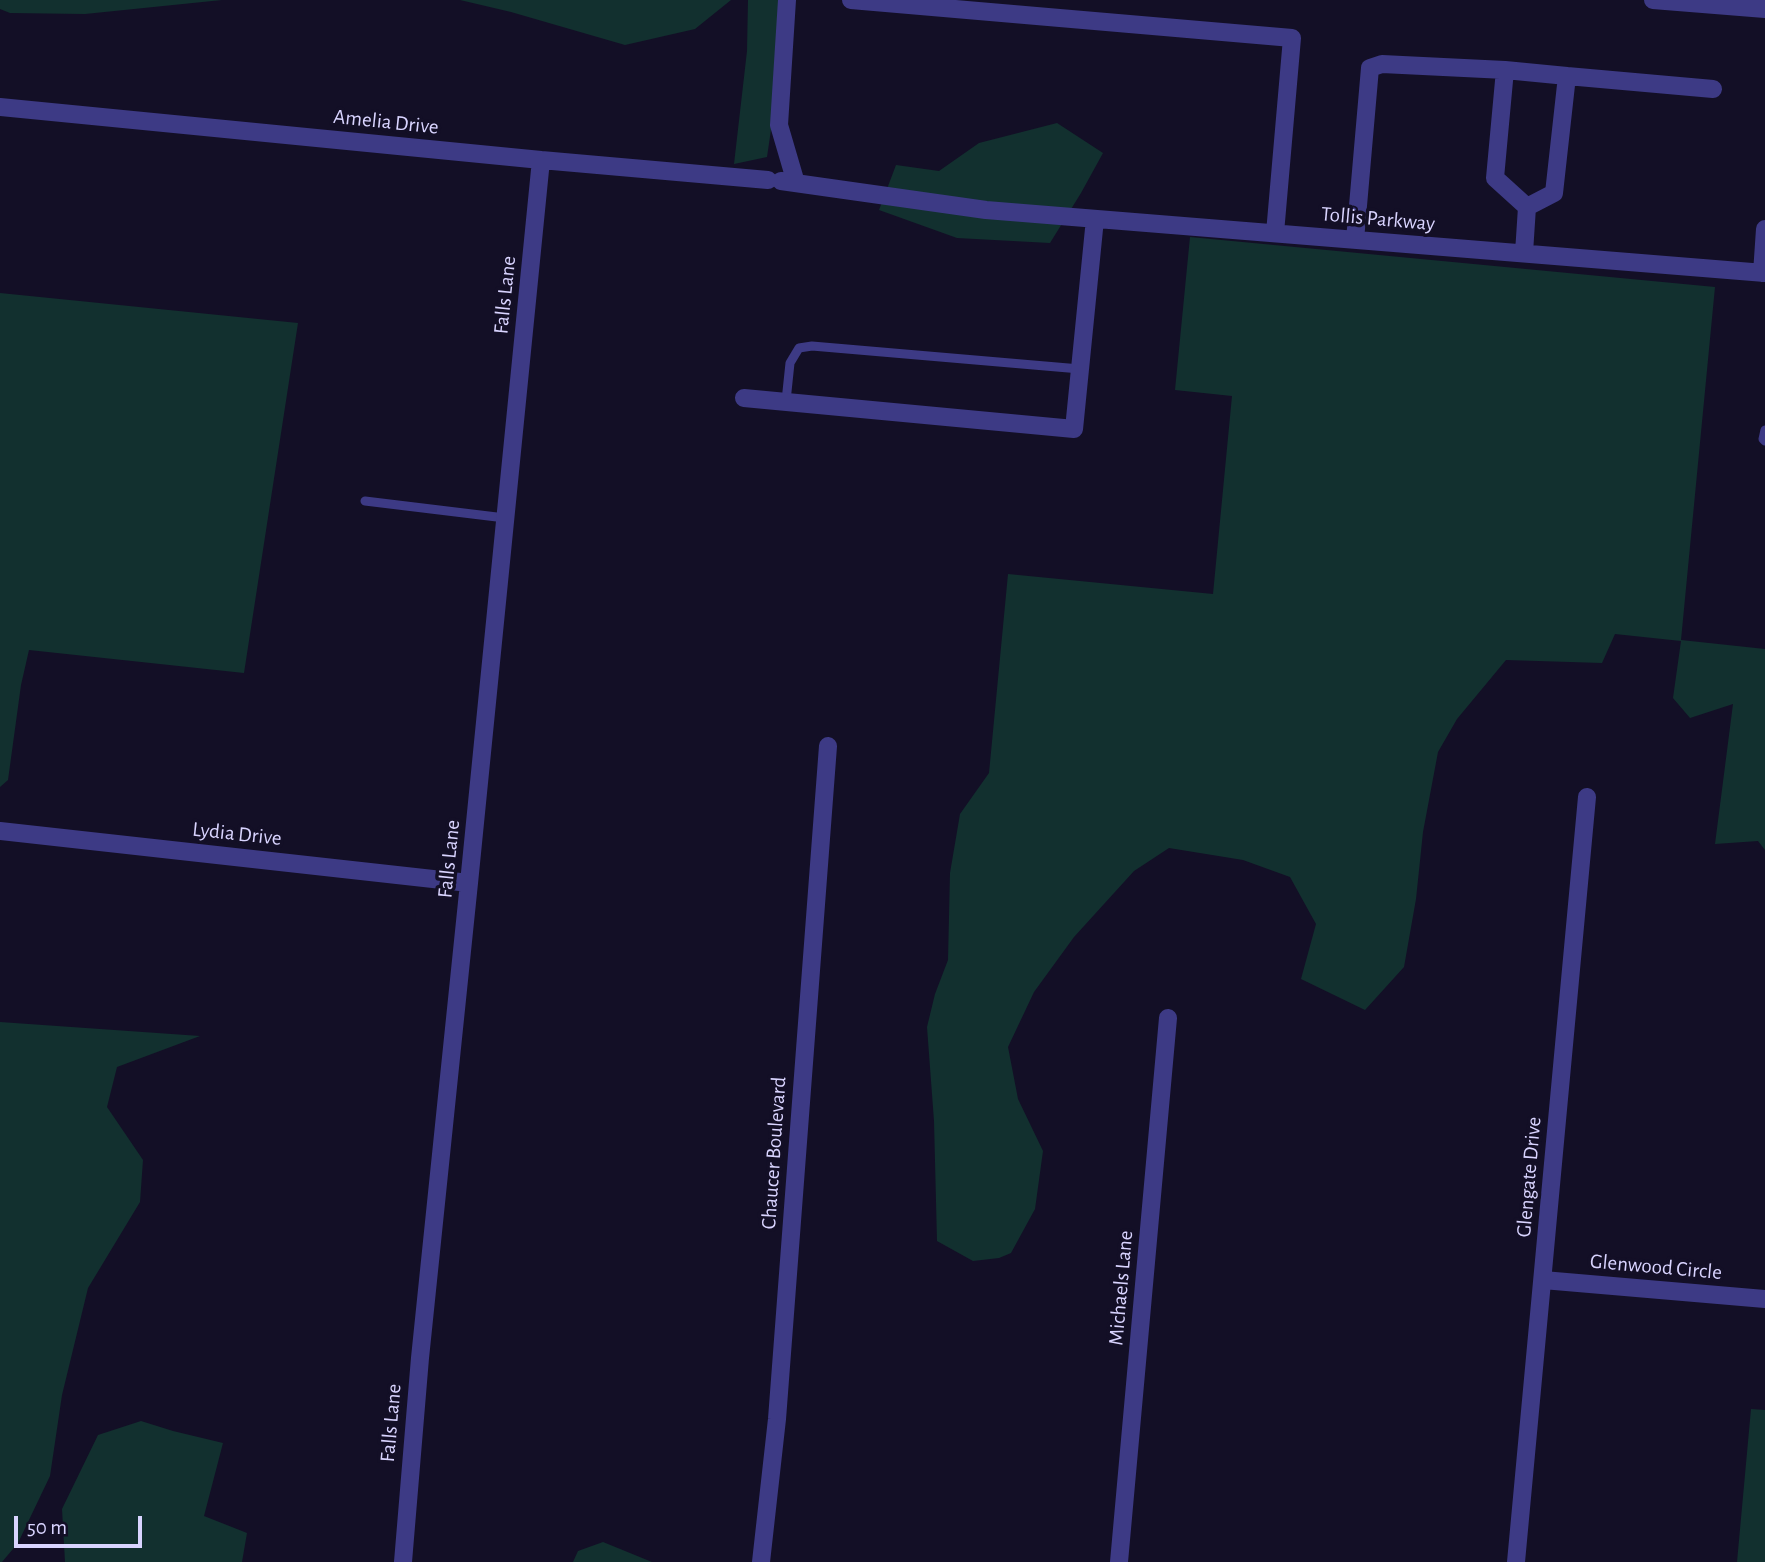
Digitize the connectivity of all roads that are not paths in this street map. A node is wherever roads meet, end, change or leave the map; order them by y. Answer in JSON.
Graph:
{"nodes":[{"id":1,"x":787,"y":0,"type":"edge"},
{"id":2,"x":851,"y":0,"type":"edge"},
{"id":3,"x":1653,"y":0,"type":"edge"},
{"id":4,"x":1722,"y":3,"type":"edge"},
{"id":5,"x":1765,"y":9,"type":"edge"},
{"id":6,"x":1505,"y":70,"type":"junction"},
{"id":7,"x":1567,"y":76,"type":"junction"},
{"id":8,"x":1713,"y":89,"type":"dead end"},
{"id":9,"x":0,"y":107,"type":"edge"},
{"id":10,"x":541,"y":160,"type":"junction"},
{"id":11,"x":782,"y":181,"type":"junction"},
{"id":12,"x":1527,"y":207,"type":"junction"},
{"id":13,"x":986,"y":210,"type":"joint"},
{"id":14,"x":1095,"y":219,"type":"junction"},
{"id":15,"x":1765,"y":229,"type":"edge"},
{"id":16,"x":1275,"y":233,"type":"junction"},
{"id":17,"x":1355,"y":240,"type":"junction"},
{"id":18,"x":1524,"y":253,"type":"junction"},
{"id":19,"x":1764,"y":273,"type":"edge"},
{"id":20,"x":1080,"y":369,"type":"junction"},
{"id":21,"x":744,"y":398,"type":"dead end"},
{"id":22,"x":786,"y":401,"type":"junction"},
{"id":23,"x":1765,"y":430,"type":"edge"},
{"id":24,"x":1765,"y":441,"type":"edge"},
{"id":25,"x":365,"y":501,"type":"dead end"},
{"id":26,"x":505,"y":518,"type":"junction"},
{"id":27,"x":828,"y":746,"type":"dead end"},
{"id":28,"x":1587,"y":797,"type":"dead end"},
{"id":29,"x":0,"y":831,"type":"edge"},
{"id":30,"x":469,"y":883,"type":"junction"},
{"id":31,"x":1168,"y":1018,"type":"dead end"},
{"id":32,"x":1543,"y":1280,"type":"junction"},
{"id":33,"x":1765,"y":1299,"type":"edge"},
{"id":34,"x":403,"y":1562,"type":"edge"},
{"id":35,"x":761,"y":1562,"type":"edge"},
{"id":36,"x":1119,"y":1562,"type":"edge"},
{"id":37,"x":1516,"y":1562,"type":"edge"}],
"edges":[{"from":1,"to":11,"type":"street"},
{"from":2,"to":16,"type":"street"},
{"from":3,"to":4,"type":"street"},
{"from":4,"to":5,"type":"street"},
{"from":6,"to":7,"type":"street"},
{"from":6,"to":12,"type":"street"},
{"from":6,"to":17,"type":"street"},
{"from":7,"to":8,"type":"street"},
{"from":7,"to":12,"type":"street"},
{"from":9,"to":10,"type":"street","name":"Amelia Drive"},
{"from":10,"to":11,"type":"street","name":"Amelia Drive"},
{"from":10,"to":26,"type":"street","name":"Falls Lane"},
{"from":11,"to":13,"type":"street","name":"Amelia Drive"},
{"from":12,"to":18,"type":"street"},
{"from":13,"to":14,"type":"street","name":"Tollis Parkway"},
{"from":14,"to":16,"type":"street","name":"Tollis Parkway"},
{"from":14,"to":20,"type":"street"},
{"from":15,"to":19,"type":"street"},
{"from":16,"to":17,"type":"street","name":"Tollis Parkway"},
{"from":17,"to":18,"type":"street","name":"Tollis Parkway"},
{"from":18,"to":19,"type":"street","name":"Tollis Parkway"},
{"from":20,"to":22,"type":"lane"},
{"from":20,"to":22,"type":"street"},
{"from":21,"to":22,"type":"street"},
{"from":23,"to":24,"type":"lane"},
{"from":25,"to":26,"type":"lane"},
{"from":26,"to":30,"type":"street","name":"Falls Lane"},
{"from":27,"to":35,"type":"street","name":"Chaucer Boulevard"},
{"from":28,"to":32,"type":"street","name":"Glengate Drive"},
{"from":29,"to":30,"type":"street","name":"Lydia Drive"},
{"from":30,"to":34,"type":"street","name":"Falls Lane"},
{"from":31,"to":36,"type":"street","name":"Michaels Lane"},
{"from":32,"to":33,"type":"street","name":"Glenwood Circle"},
{"from":32,"to":37,"type":"street","name":"Glengate Drive"}]}
